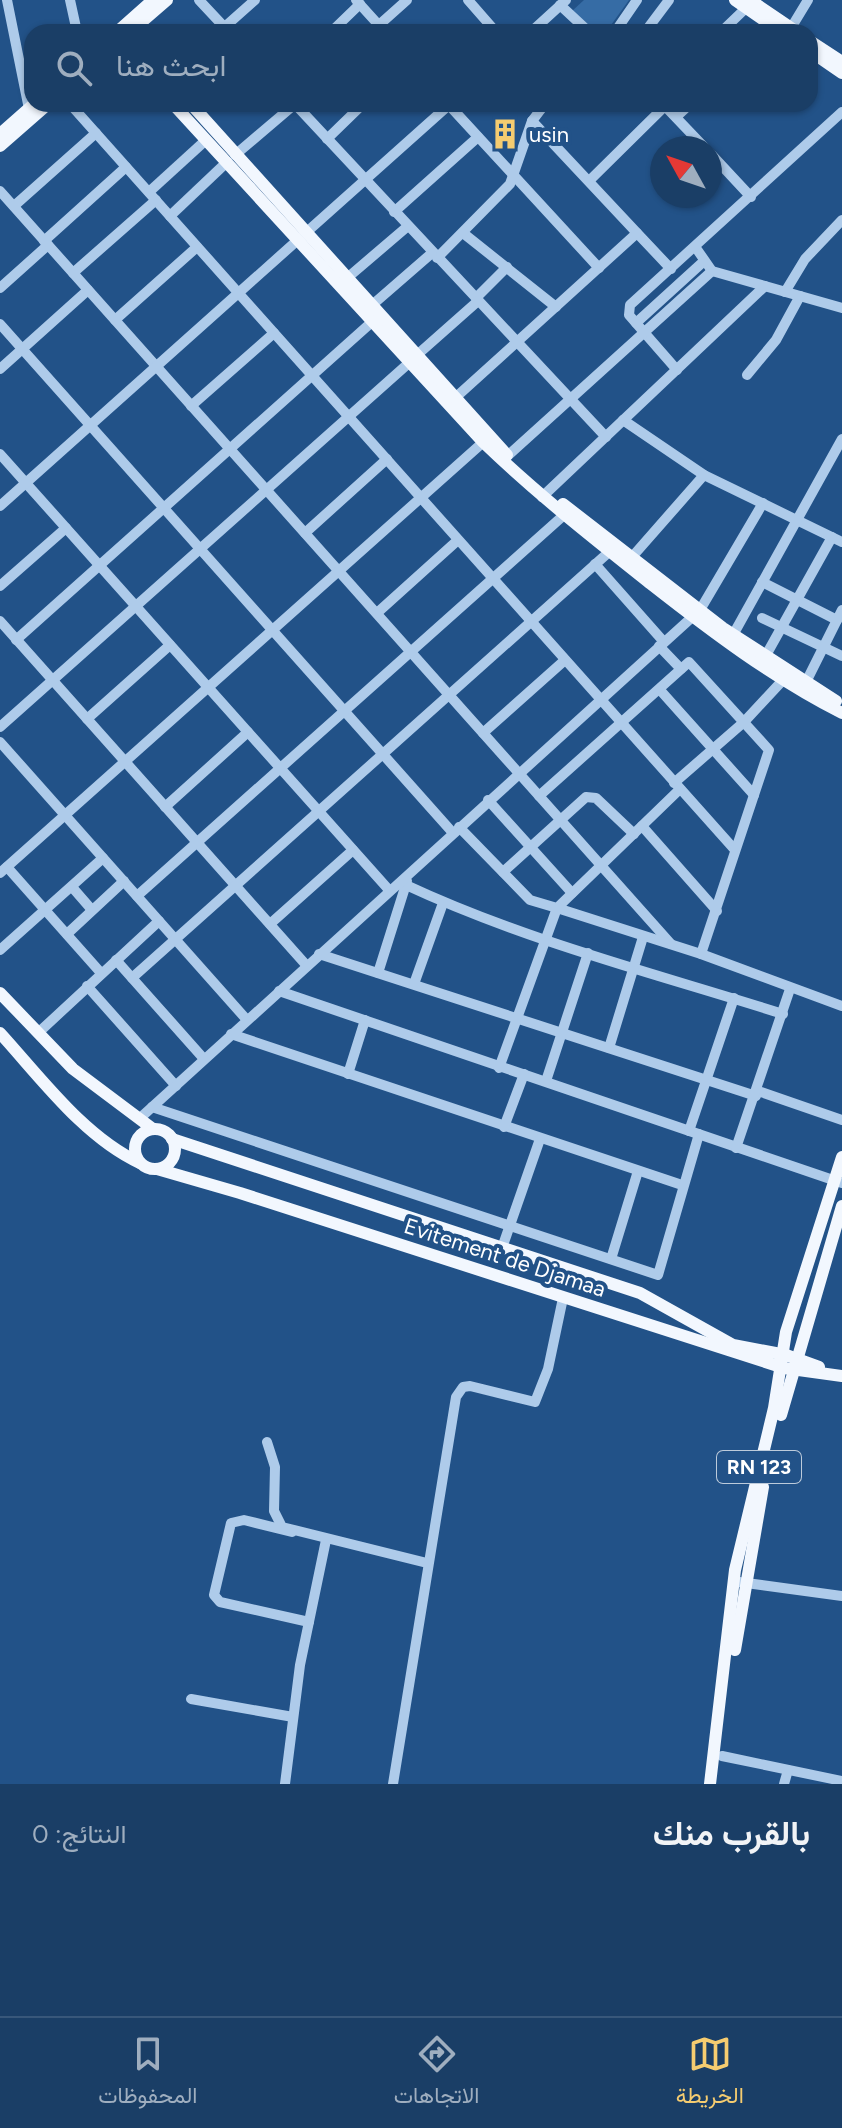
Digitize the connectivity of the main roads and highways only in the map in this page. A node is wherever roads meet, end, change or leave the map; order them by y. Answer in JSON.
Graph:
{"nodes":[{"id":1,"x":152,"y":0,"type":"edge"},
{"id":2,"x":167,"y":0,"type":"edge"},
{"id":3,"x":744,"y":3,"type":"edge"},
{"id":4,"x":130,"y":24,"type":"edge"},
{"id":5,"x":134,"y":24,"type":"edge"},
{"id":6,"x":774,"y":24,"type":"edge"},
{"id":7,"x":774,"y":24,"type":"edge"},
{"id":8,"x":818,"y":46,"type":"edge"},
{"id":9,"x":818,"y":56,"type":"edge"},
{"id":10,"x":842,"y":62,"type":"edge"},
{"id":11,"x":842,"y":73,"type":"edge"},
{"id":12,"x":25,"y":112,"type":"edge"},
{"id":13,"x":39,"y":112,"type":"edge"},
{"id":14,"x":180,"y":112,"type":"edge"},
{"id":15,"x":197,"y":112,"type":"edge"},
{"id":16,"x":0,"y":134,"type":"edge"},
{"id":17,"x":0,"y":146,"type":"edge"},
{"id":18,"x":231,"y":158,"type":"junction"},
{"id":19,"x":301,"y":237,"type":"junction"},
{"id":20,"x":414,"y":359,"type":"junction"},
{"id":21,"x":487,"y":439,"type":"junction"},
{"id":22,"x":545,"y":494,"type":"junction"},
{"id":23,"x":697,"y":614,"type":"junction"},
{"id":24,"x":728,"y":635,"type":"junction"},
{"id":25,"x":842,"y":705,"type":"edge"},
{"id":26,"x":842,"y":713,"type":"edge"},
{"id":27,"x":0,"y":993,"type":"edge"},
{"id":28,"x":0,"y":1033,"type":"edge"},
{"id":29,"x":153,"y":1129,"type":"junction"},
{"id":30,"x":172,"y":1139,"type":"junction"},
{"id":31,"x":842,"y":1157,"type":"edge"},
{"id":32,"x":140,"y":1163,"type":"junction"},
{"id":33,"x":157,"y":1169,"type":"junction"},
{"id":34,"x":838,"y":1182,"type":"edge"},
{"id":35,"x":842,"y":1206,"type":"edge"},
{"id":36,"x":789,"y":1363,"type":"junction"},
{"id":37,"x":842,"y":1370,"type":"edge"},
{"id":38,"x":842,"y":1376,"type":"edge"},
{"id":39,"x":739,"y":1582,"type":"junction"},
{"id":40,"x":710,"y":1784,"type":"edge"},
{"id":41,"x":718,"y":1784,"type":"edge"}],
"edges":[{"from":1,"to":4,"type":"main road"},
{"from":2,"to":5,"type":"main road"},
{"from":3,"to":6,"type":"main road"},
{"from":3,"to":7,"type":"main road"},
{"from":8,"to":10,"type":"main road"},
{"from":9,"to":11,"type":"main road"},
{"from":12,"to":16,"type":"main road"},
{"from":13,"to":17,"type":"main road"},
{"from":14,"to":18,"type":"main road"},
{"from":15,"to":18,"type":"main road"},
{"from":18,"to":19,"type":"main road"},
{"from":19,"to":20,"type":"main road"},
{"from":19,"to":20,"type":"main road"},
{"from":20,"to":21,"type":"main road"},
{"from":20,"to":21,"type":"main road"},
{"from":21,"to":22,"type":"main road"},
{"from":22,"to":23,"type":"main road"},
{"from":22,"to":23,"type":"main road"},
{"from":23,"to":24,"type":"main road"},
{"from":24,"to":25,"type":"main road"},
{"from":24,"to":26,"type":"main road"},
{"from":27,"to":29,"type":"main road"},
{"from":28,"to":32,"type":"main road"},
{"from":29,"to":30,"type":"main road"},
{"from":29,"to":32,"type":"main road"},
{"from":30,"to":33,"type":"main road"},
{"from":30,"to":36,"type":"main road","name":"Evitement de Djamaa"},
{"from":31,"to":34,"type":"main road","number":"RN 123"},
{"from":32,"to":33,"type":"main road"},
{"from":33,"to":36,"type":"main road","name":"Evitement de Djamaa"},
{"from":34,"to":36,"type":"main road","number":"RN 123"},
{"from":35,"to":36,"type":"main road","number":"RN 123"},
{"from":36,"to":37,"type":"main road","name":"Evitement de Djamaa"},
{"from":36,"to":38,"type":"main road","name":"Evitement de Djamaa"},
{"from":36,"to":39,"type":"main road","number":"RN 123"},
{"from":39,"to":40,"type":"main road","number":"RN 123"},
{"from":39,"to":41,"type":"main road","number":"RN 123"}]}
